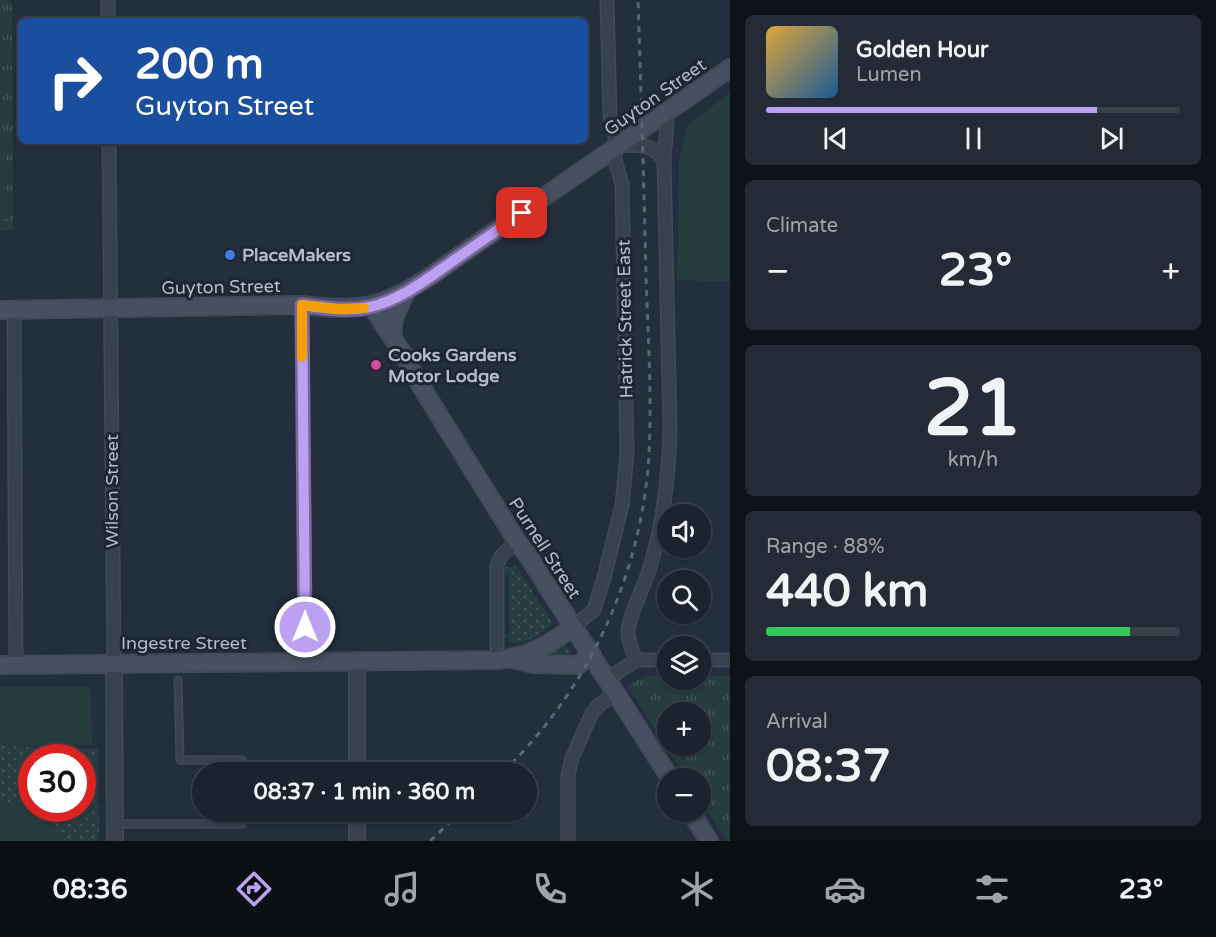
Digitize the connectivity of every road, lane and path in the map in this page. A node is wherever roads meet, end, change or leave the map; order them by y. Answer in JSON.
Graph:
{"nodes":[{"id":1,"x":108,"y":0,"type":"edge"},
{"id":2,"x":607,"y":0,"type":"edge"},
{"id":3,"x":108,"y":18,"type":"edge"},
{"id":4,"x":730,"y":68,"type":"edge"},
{"id":5,"x":666,"y":114,"type":"junction"},
{"id":6,"x":109,"y":144,"type":"edge"},
{"id":7,"x":619,"y":147,"type":"junction"},
{"id":8,"x":664,"y":161,"type":"junction"},
{"id":9,"x":406,"y":292,"type":"junction"},
{"id":10,"x":302,"y":305,"type":"junction"},
{"id":11,"x":372,"y":307,"type":"junction"},
{"id":12,"x":111,"y":309,"type":"junction"},
{"id":13,"x":7,"y":310,"type":"edge"},
{"id":14,"x":392,"y":337,"type":"junction"},
{"id":15,"x":518,"y":543,"type":"junction"},
{"id":16,"x":573,"y":627,"type":"junction"},
{"id":17,"x":592,"y":655,"type":"junction"},
{"id":18,"x":505,"y":659,"type":"junction"},
{"id":19,"x":636,"y":660,"type":"junction"},
{"id":20,"x":657,"y":660,"type":"edge"},
{"id":21,"x":711,"y":660,"type":"edge"},
{"id":22,"x":730,"y":660,"type":"edge"},
{"id":23,"x":357,"y":661,"type":"junction"},
{"id":24,"x":305,"y":662,"type":"junction"},
{"id":25,"x":114,"y":663,"type":"junction"},
{"id":26,"x":8,"y":664,"type":"edge"},
{"id":27,"x":608,"y":679,"type":"junction"},
{"id":28,"x":178,"y":680,"type":"dead end"},
{"id":29,"x":616,"y":693,"type":"junction"},
{"id":30,"x":242,"y":762,"type":"edge"},
{"id":31,"x":357,"y":762,"type":"edge"},
{"id":32,"x":664,"y":768,"type":"edge"},
{"id":33,"x":242,"y":822,"type":"edge"},
{"id":34,"x":357,"y":822,"type":"edge"},
{"id":35,"x":697,"y":822,"type":"edge"},
{"id":36,"x":115,"y":824,"type":"junction"},
{"id":37,"x":116,"y":841,"type":"edge"},
{"id":38,"x":357,"y":841,"type":"edge"},
{"id":39,"x":568,"y":841,"type":"edge"},
{"id":40,"x":709,"y":841,"type":"edge"}],
"edges":[{"from":1,"to":3,"type":"street"},
{"from":2,"to":7,"type":"street","name":"Hatrick Street East"},
{"from":4,"to":5,"type":"main road","name":"Guyton Street"},
{"from":5,"to":7,"type":"main road","name":"Guyton Street"},
{"from":5,"to":8,"type":"street"},
{"from":6,"to":12,"type":"street","name":"Wilson Street"},
{"from":7,"to":8,"type":"street"},
{"from":7,"to":9,"type":"main road","name":"Guyton Street"},
{"from":7,"to":16,"type":"street","name":"Hatrick Street East"},
{"from":8,"to":19,"type":"street"},
{"from":9,"to":11,"type":"main road","name":"Guyton Street"},
{"from":9,"to":14,"type":"main road"},
{"from":10,"to":11,"type":"main road","name":"Guyton Street"},
{"from":10,"to":12,"type":"main road","name":"Guyton Street"},
{"from":10,"to":24,"type":"street"},
{"from":11,"to":14,"type":"main road","name":"Purnell Street"},
{"from":12,"to":13,"type":"main road","name":"Guyton Street"},
{"from":12,"to":25,"type":"street","name":"Wilson Street"},
{"from":13,"to":26,"type":"street"},
{"from":14,"to":15,"type":"main road","name":"Purnell Street"},
{"from":15,"to":16,"type":"main road","name":"Purnell Street"},
{"from":15,"to":18,"type":"street"},
{"from":16,"to":17,"type":"main road","name":"Purnell Street"},
{"from":16,"to":18,"type":"main road","name":"Ingestre Street"},
{"from":17,"to":18,"type":"main road","name":"Ingestre Street"},
{"from":17,"to":27,"type":"main road","name":"Purnell Street"},
{"from":18,"to":23,"type":"main road","name":"Ingestre Street"},
{"from":19,"to":20,"type":"street"},
{"from":19,"to":27,"type":"street"},
{"from":21,"to":22,"type":"street"},
{"from":23,"to":24,"type":"main road","name":"Ingestre Street"},
{"from":23,"to":31,"type":"street"},
{"from":24,"to":25,"type":"main road","name":"Ingestre Street"},
{"from":25,"to":26,"type":"main road","name":"Ingestre Street"},
{"from":25,"to":36,"type":"street","name":"Wilson Street"},
{"from":27,"to":29,"type":"main road","name":"Purnell Street"},
{"from":28,"to":30,"type":"lane"},
{"from":29,"to":32,"type":"main road","name":"Purnell Street"},
{"from":29,"to":39,"type":"street"},
{"from":33,"to":36,"type":"lane"},
{"from":34,"to":38,"type":"street"},
{"from":35,"to":40,"type":"main road"},
{"from":36,"to":37,"type":"street","name":"Wilson Street"}]}
